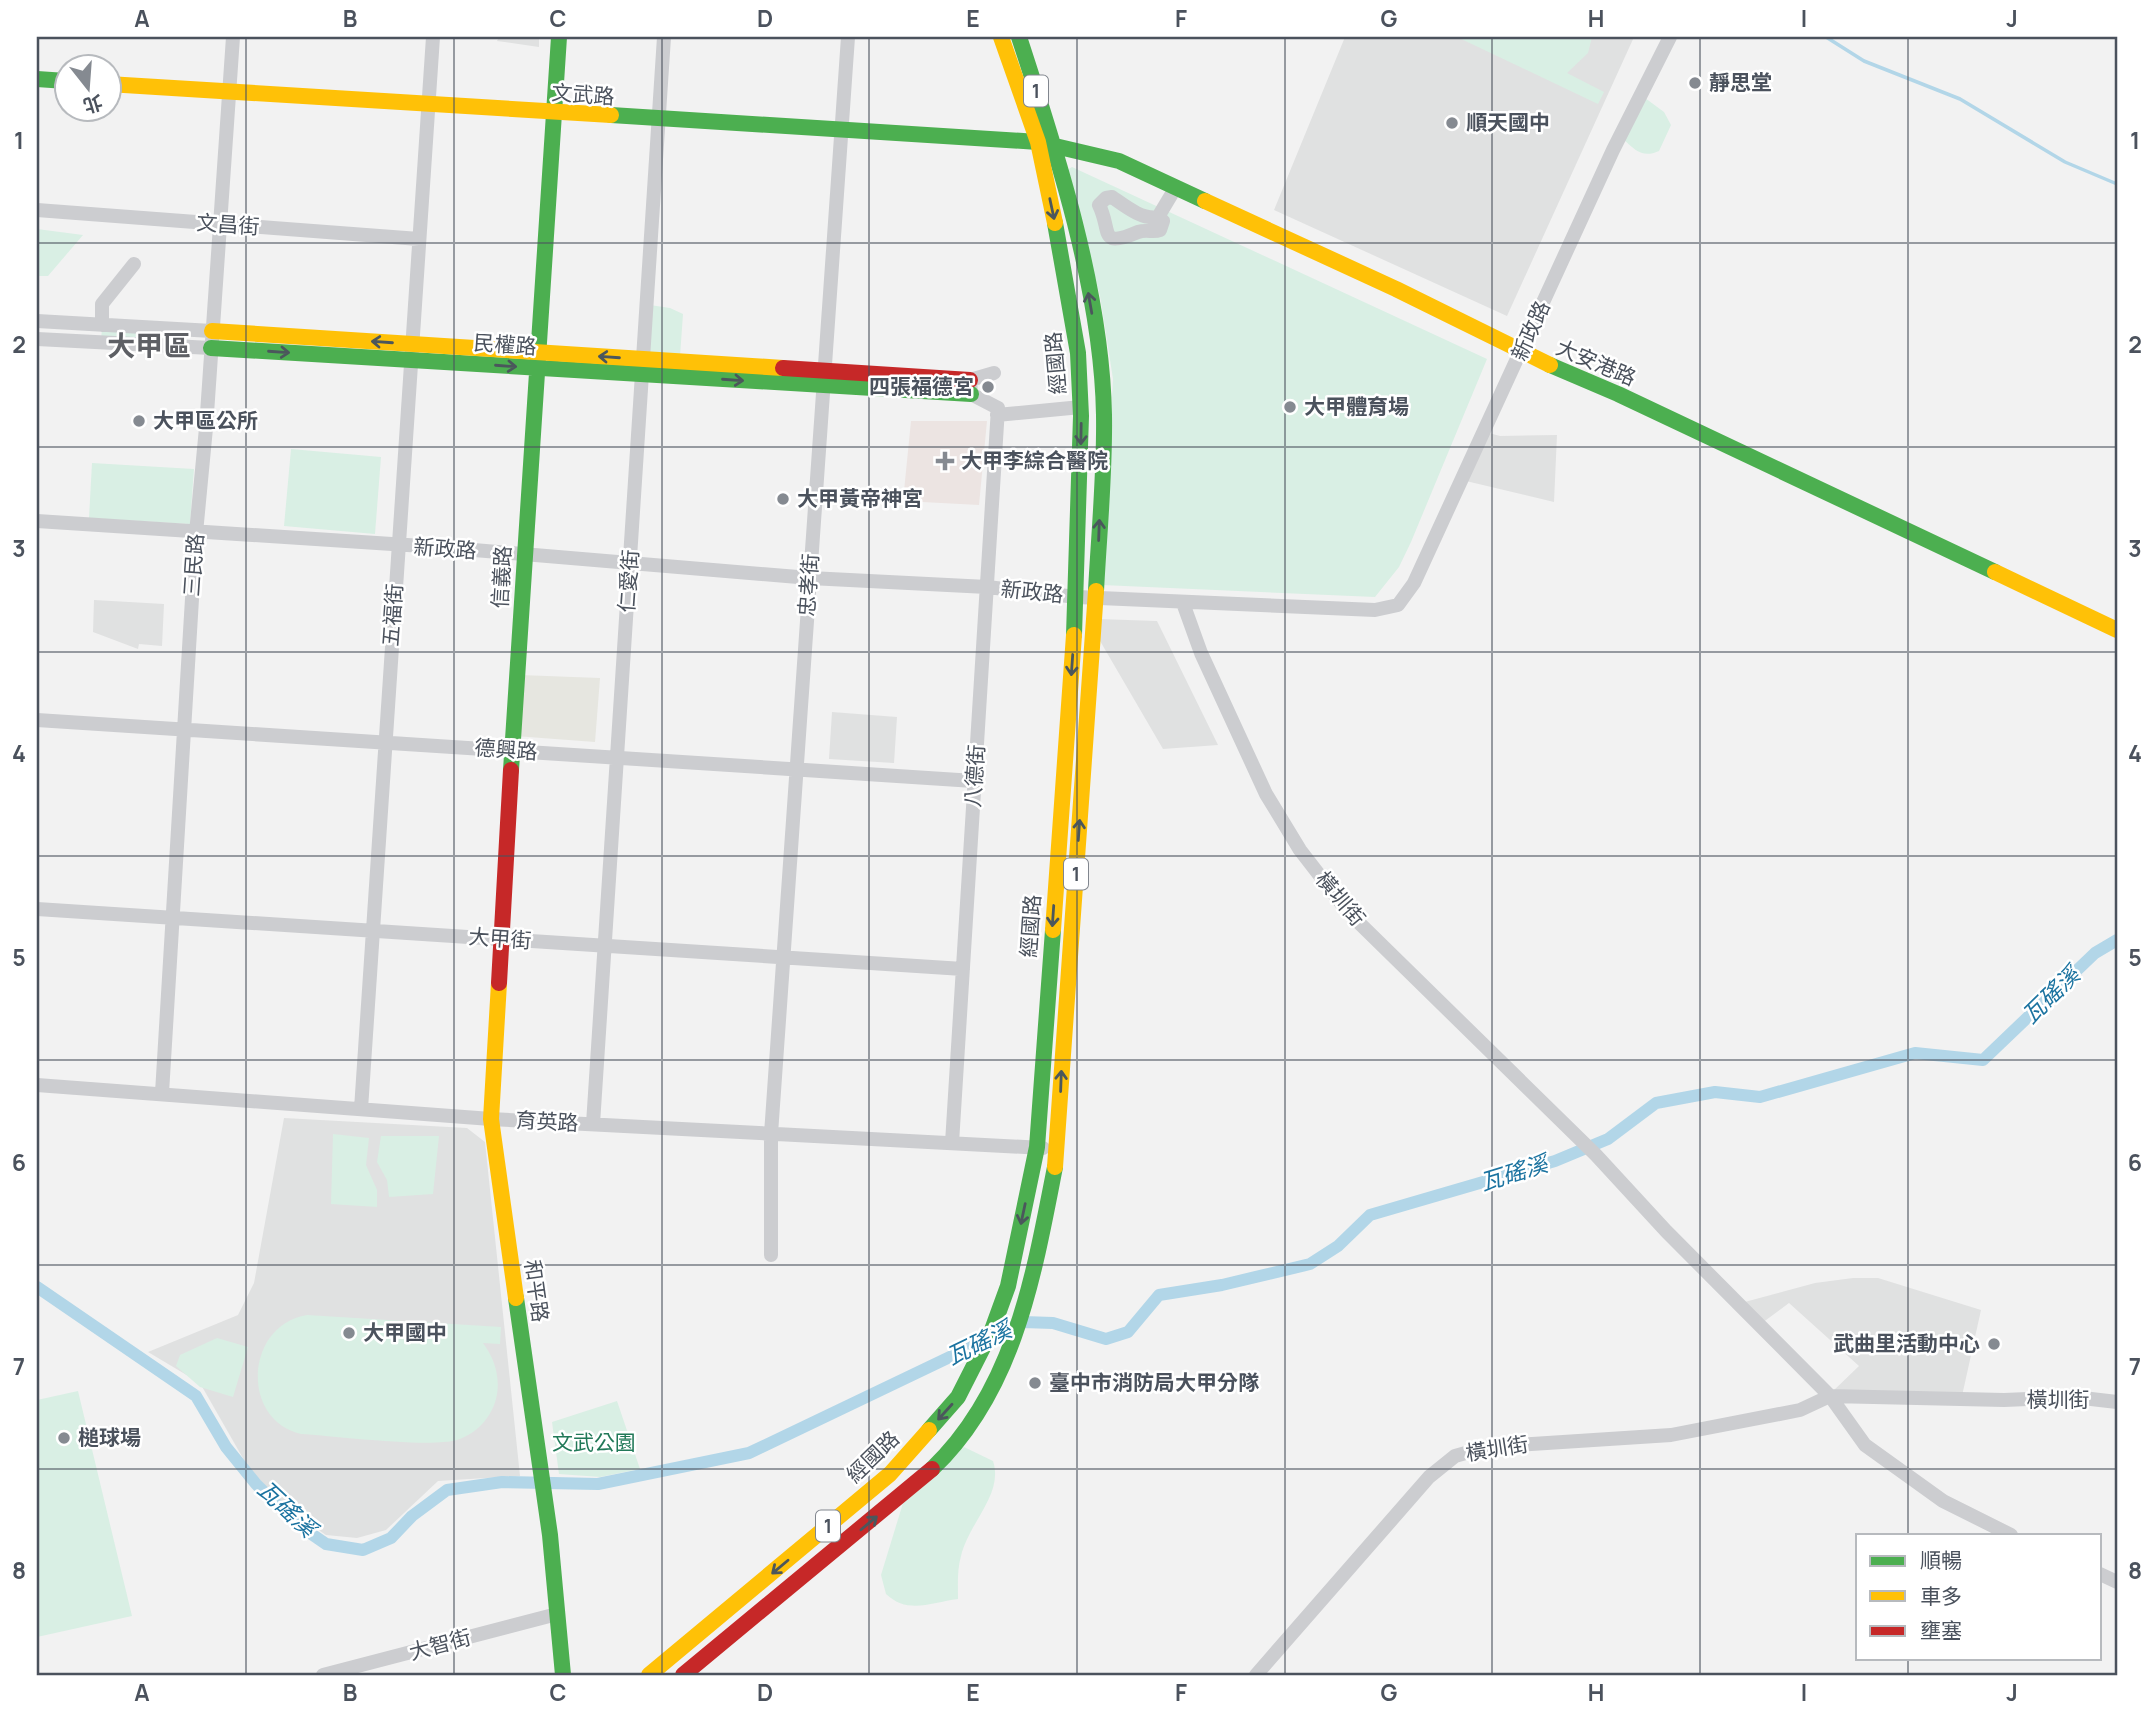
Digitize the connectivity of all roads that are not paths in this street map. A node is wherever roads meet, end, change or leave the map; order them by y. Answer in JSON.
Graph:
{"nodes":[{"id":1,"x":233,"y":37,"type":"edge"},
{"id":2,"x":433,"y":37,"type":"edge"},
{"id":3,"x":559,"y":37,"type":"edge"},
{"id":4,"x":664,"y":37,"type":"edge"},
{"id":5,"x":848,"y":37,"type":"edge"},
{"id":6,"x":1001,"y":37,"type":"edge"},
{"id":7,"x":1018,"y":37,"type":"edge"},
{"id":8,"x":1670,"y":37,"type":"edge"},
{"id":9,"x":122,"y":85,"type":"edge"},
{"id":10,"x":229,"y":93,"type":"junction"},
{"id":11,"x":428,"y":104,"type":"junction"},
{"id":12,"x":554,"y":114,"type":"junction"},
{"id":13,"x":659,"y":120,"type":"junction"},
{"id":14,"x":841,"y":131,"type":"junction"},
{"id":15,"x":1038,"y":142,"type":"junction"},
{"id":16,"x":1054,"y":145,"type":"junction"},
{"id":17,"x":1175,"y":187,"type":"junction"},
{"id":18,"x":37,"y":210,"type":"edge"},
{"id":19,"x":1153,"y":221,"type":"dead end"},
{"id":20,"x":219,"y":224,"type":"junction"},
{"id":21,"x":419,"y":239,"type":"junction"},
{"id":22,"x":134,"y":264,"type":"dead end"},
{"id":23,"x":37,"y":321,"type":"edge"},
{"id":24,"x":94,"y":324,"type":"junction"},
{"id":25,"x":37,"y":339,"type":"edge"},
{"id":26,"x":211,"y":340,"type":"junction"},
{"id":27,"x":89,"y":342,"type":"junction"},
{"id":28,"x":411,"y":352,"type":"junction"},
{"id":29,"x":1521,"y":353,"type":"junction"},
{"id":30,"x":537,"y":360,"type":"junction"},
{"id":31,"x":643,"y":367,"type":"junction"},
{"id":32,"x":994,"y":373,"type":"dead end"},
{"id":33,"x":824,"y":378,"type":"junction"},
{"id":34,"x":971,"y":387,"type":"junction"},
{"id":35,"x":1055,"y":404,"type":"dead end"},
{"id":36,"x":1080,"y":407,"type":"junction"},
{"id":37,"x":998,"y":411,"type":"junction"},
{"id":38,"x":37,"y":521,"type":"edge"},
{"id":39,"x":196,"y":533,"type":"junction"},
{"id":40,"x":398,"y":546,"type":"junction"},
{"id":41,"x":524,"y":555,"type":"junction"},
{"id":42,"x":630,"y":564,"type":"junction"},
{"id":43,"x":810,"y":578,"type":"junction"},
{"id":44,"x":987,"y":587,"type":"junction"},
{"id":45,"x":1077,"y":597,"type":"junction"},
{"id":46,"x":1096,"y":598,"type":"junction"},
{"id":47,"x":1184,"y":603,"type":"junction"},
{"id":48,"x":2117,"y":630,"type":"edge"},
{"id":49,"x":37,"y":720,"type":"edge"},
{"id":50,"x":184,"y":729,"type":"junction"},
{"id":51,"x":385,"y":742,"type":"junction"},
{"id":52,"x":513,"y":751,"type":"junction"},
{"id":53,"x":617,"y":758,"type":"junction"},
{"id":54,"x":796,"y":769,"type":"junction"},
{"id":55,"x":974,"y":781,"type":"junction"},
{"id":56,"x":37,"y":909,"type":"edge"},
{"id":57,"x":173,"y":918,"type":"junction"},
{"id":58,"x":373,"y":930,"type":"junction"},
{"id":59,"x":502,"y":939,"type":"junction"},
{"id":60,"x":605,"y":946,"type":"junction"},
{"id":61,"x":783,"y":957,"type":"junction"},
{"id":62,"x":963,"y":969,"type":"junction"},
{"id":63,"x":37,"y":1085,"type":"edge"},
{"id":64,"x":162,"y":1093,"type":"junction"},
{"id":65,"x":361,"y":1109,"type":"junction"},
{"id":66,"x":491,"y":1119,"type":"junction"},
{"id":67,"x":593,"y":1125,"type":"junction"},
{"id":68,"x":771,"y":1134,"type":"junction"},
{"id":69,"x":952,"y":1143,"type":"junction"},
{"id":70,"x":1037,"y":1147,"type":"junction"},
{"id":71,"x":1058,"y":1150,"type":"junction"},
{"id":72,"x":771,"y":1255,"type":"dead end"},
{"id":73,"x":1830,"y":1396,"type":"junction"},
{"id":74,"x":2117,"y":1402,"type":"edge"},
{"id":75,"x":2009,"y":1534,"type":"edge"},
{"id":76,"x":557,"y":1614,"type":"junction"},
{"id":77,"x":323,"y":1675,"type":"edge"},
{"id":78,"x":563,"y":1675,"type":"edge"},
{"id":79,"x":649,"y":1675,"type":"edge"},
{"id":80,"x":683,"y":1675,"type":"edge"},
{"id":81,"x":1256,"y":1675,"type":"edge"}],
"edges":[{"from":1,"to":10,"type":"street","name":"三民路"},
{"from":2,"to":11,"type":"street","name":"五福街"},
{"from":3,"to":12,"type":"main road","name":"信義路"},
{"from":4,"to":13,"type":"street","name":"仁愛街"},
{"from":5,"to":14,"type":"street","name":"忠孝街"},
{"from":6,"to":15,"type":"main road","name":"經國路","number":"1"},
{"from":7,"to":16,"type":"main road","name":"經國路","number":"1"},
{"from":8,"to":29,"type":"street","name":"新政路"},
{"from":9,"to":10,"type":"main road","name":"文武路"},
{"from":10,"to":11,"type":"main road","name":"文武路"},
{"from":10,"to":20,"type":"street","name":"三民路"},
{"from":11,"to":12,"type":"main road","name":"文武路"},
{"from":11,"to":21,"type":"street","name":"五福街"},
{"from":12,"to":13,"type":"main road","name":"文武路"},
{"from":12,"to":30,"type":"main road","name":"信義路"},
{"from":13,"to":14,"type":"main road","name":"文武路"},
{"from":13,"to":31,"type":"street","name":"仁愛街"},
{"from":14,"to":15,"type":"main road","name":"文武路"},
{"from":14,"to":33,"type":"street","name":"忠孝街"},
{"from":15,"to":16,"type":"main road","name":"文武路"},
{"from":15,"to":36,"type":"main road","name":"經國路","number":"1","one_way":true},
{"from":16,"to":17,"type":"main road","name":"大安港路"},
{"from":46,"to":16,"type":"main road","name":"經國路","number":"1","one_way":true},
{"from":17,"to":19,"type":"street"},
{"from":17,"to":29,"type":"main road","name":"大安港路"},
{"from":18,"to":20,"type":"street","name":"文昌街"},
{"from":20,"to":21,"type":"street","name":"文昌街"},
{"from":20,"to":26,"type":"street","name":"三民路"},
{"from":21,"to":28,"type":"street","name":"五福街"},
{"from":22,"to":24,"type":"street"},
{"from":23,"to":24,"type":"street","name":"民權路"},
{"from":24,"to":26,"type":"street","name":"民權路"},
{"from":24,"to":27,"type":"street"},
{"from":25,"to":27,"type":"street","name":"民權路"},
{"from":26,"to":27,"type":"street","name":"民權路"},
{"from":26,"to":28,"type":"main road","name":"民權路"},
{"from":26,"to":39,"type":"street","name":"三民路"},
{"from":28,"to":30,"type":"main road","name":"民權路"},
{"from":28,"to":40,"type":"street","name":"五福街"},
{"from":29,"to":47,"type":"street","name":"新政路"},
{"from":29,"to":48,"type":"main road","name":"大安港路"},
{"from":30,"to":31,"type":"main road","name":"民權路"},
{"from":30,"to":41,"type":"main road","name":"信義路"},
{"from":31,"to":33,"type":"main road","name":"民權路"},
{"from":31,"to":42,"type":"street","name":"仁愛街"},
{"from":32,"to":34,"type":"street"},
{"from":33,"to":34,"type":"main road","name":"民權路"},
{"from":33,"to":43,"type":"street","name":"忠孝街"},
{"from":34,"to":37,"type":"street"},
{"from":35,"to":37,"type":"street"},
{"from":36,"to":37,"type":"street"},
{"from":36,"to":45,"type":"main road","name":"經國路","number":"1","one_way":true},
{"from":37,"to":44,"type":"street","name":"八德街"},
{"from":38,"to":39,"type":"street","name":"新政路"},
{"from":39,"to":40,"type":"street","name":"新政路"},
{"from":39,"to":50,"type":"street","name":"三民路"},
{"from":40,"to":41,"type":"street","name":"新政路"},
{"from":40,"to":51,"type":"street","name":"五福街"},
{"from":41,"to":42,"type":"street","name":"新政路"},
{"from":41,"to":52,"type":"main road","name":"信義路"},
{"from":42,"to":43,"type":"street","name":"新政路"},
{"from":42,"to":53,"type":"street","name":"仁愛街"},
{"from":43,"to":44,"type":"street","name":"新政路"},
{"from":43,"to":54,"type":"street","name":"忠孝街"},
{"from":44,"to":45,"type":"street","name":"新政路"},
{"from":44,"to":55,"type":"street","name":"八德街"},
{"from":45,"to":46,"type":"street","name":"新政路"},
{"from":45,"to":70,"type":"main road","name":"經國路","number":"1","one_way":true},
{"from":46,"to":47,"type":"street","name":"新政路"},
{"from":71,"to":46,"type":"main road","name":"經國路","number":"1","one_way":true},
{"from":47,"to":73,"type":"street","name":"橫圳街"},
{"from":49,"to":50,"type":"street","name":"德興路"},
{"from":50,"to":51,"type":"street","name":"德興路"},
{"from":50,"to":57,"type":"street","name":"三民路"},
{"from":51,"to":52,"type":"street","name":"德興路"},
{"from":51,"to":58,"type":"street","name":"五福街"},
{"from":52,"to":53,"type":"street","name":"德興路"},
{"from":52,"to":59,"type":"main road","name":"信義路"},
{"from":53,"to":54,"type":"street","name":"德興路"},
{"from":53,"to":60,"type":"street","name":"仁愛街"},
{"from":54,"to":55,"type":"street","name":"德興路"},
{"from":54,"to":61,"type":"street","name":"忠孝街"},
{"from":55,"to":62,"type":"street","name":"八德街"},
{"from":56,"to":57,"type":"street","name":"大甲街"},
{"from":57,"to":58,"type":"street","name":"大甲街"},
{"from":57,"to":64,"type":"street","name":"三民路"},
{"from":58,"to":59,"type":"street","name":"大甲街"},
{"from":58,"to":65,"type":"street","name":"五福街"},
{"from":59,"to":60,"type":"street","name":"大甲街"},
{"from":59,"to":66,"type":"main road","name":"信義路"},
{"from":60,"to":61,"type":"street","name":"大甲街"},
{"from":60,"to":67,"type":"street","name":"仁愛街"},
{"from":61,"to":62,"type":"street","name":"大甲街"},
{"from":61,"to":68,"type":"street","name":"忠孝街"},
{"from":62,"to":69,"type":"street","name":"八德街"},
{"from":63,"to":64,"type":"street","name":"育英路"},
{"from":64,"to":65,"type":"street","name":"育英路"},
{"from":65,"to":66,"type":"street","name":"育英路"},
{"from":66,"to":67,"type":"street","name":"育英路"},
{"from":66,"to":76,"type":"main road","name":"和平路"},
{"from":67,"to":68,"type":"street","name":"育英路"},
{"from":68,"to":69,"type":"street","name":"育英路"},
{"from":68,"to":72,"type":"street","name":"忠孝街"},
{"from":69,"to":70,"type":"street","name":"育英路"},
{"from":70,"to":71,"type":"street","name":"育英路"},
{"from":70,"to":79,"type":"main road","name":"經國路","number":"1","one_way":true},
{"from":80,"to":71,"type":"main road","name":"經國路","number":"1","one_way":true},
{"from":73,"to":74,"type":"street","name":"橫圳街"},
{"from":73,"to":75,"type":"street"},
{"from":73,"to":81,"type":"street","name":"橫圳街"},
{"from":76,"to":77,"type":"street","name":"大智街"},
{"from":76,"to":78,"type":"main road"}]}
